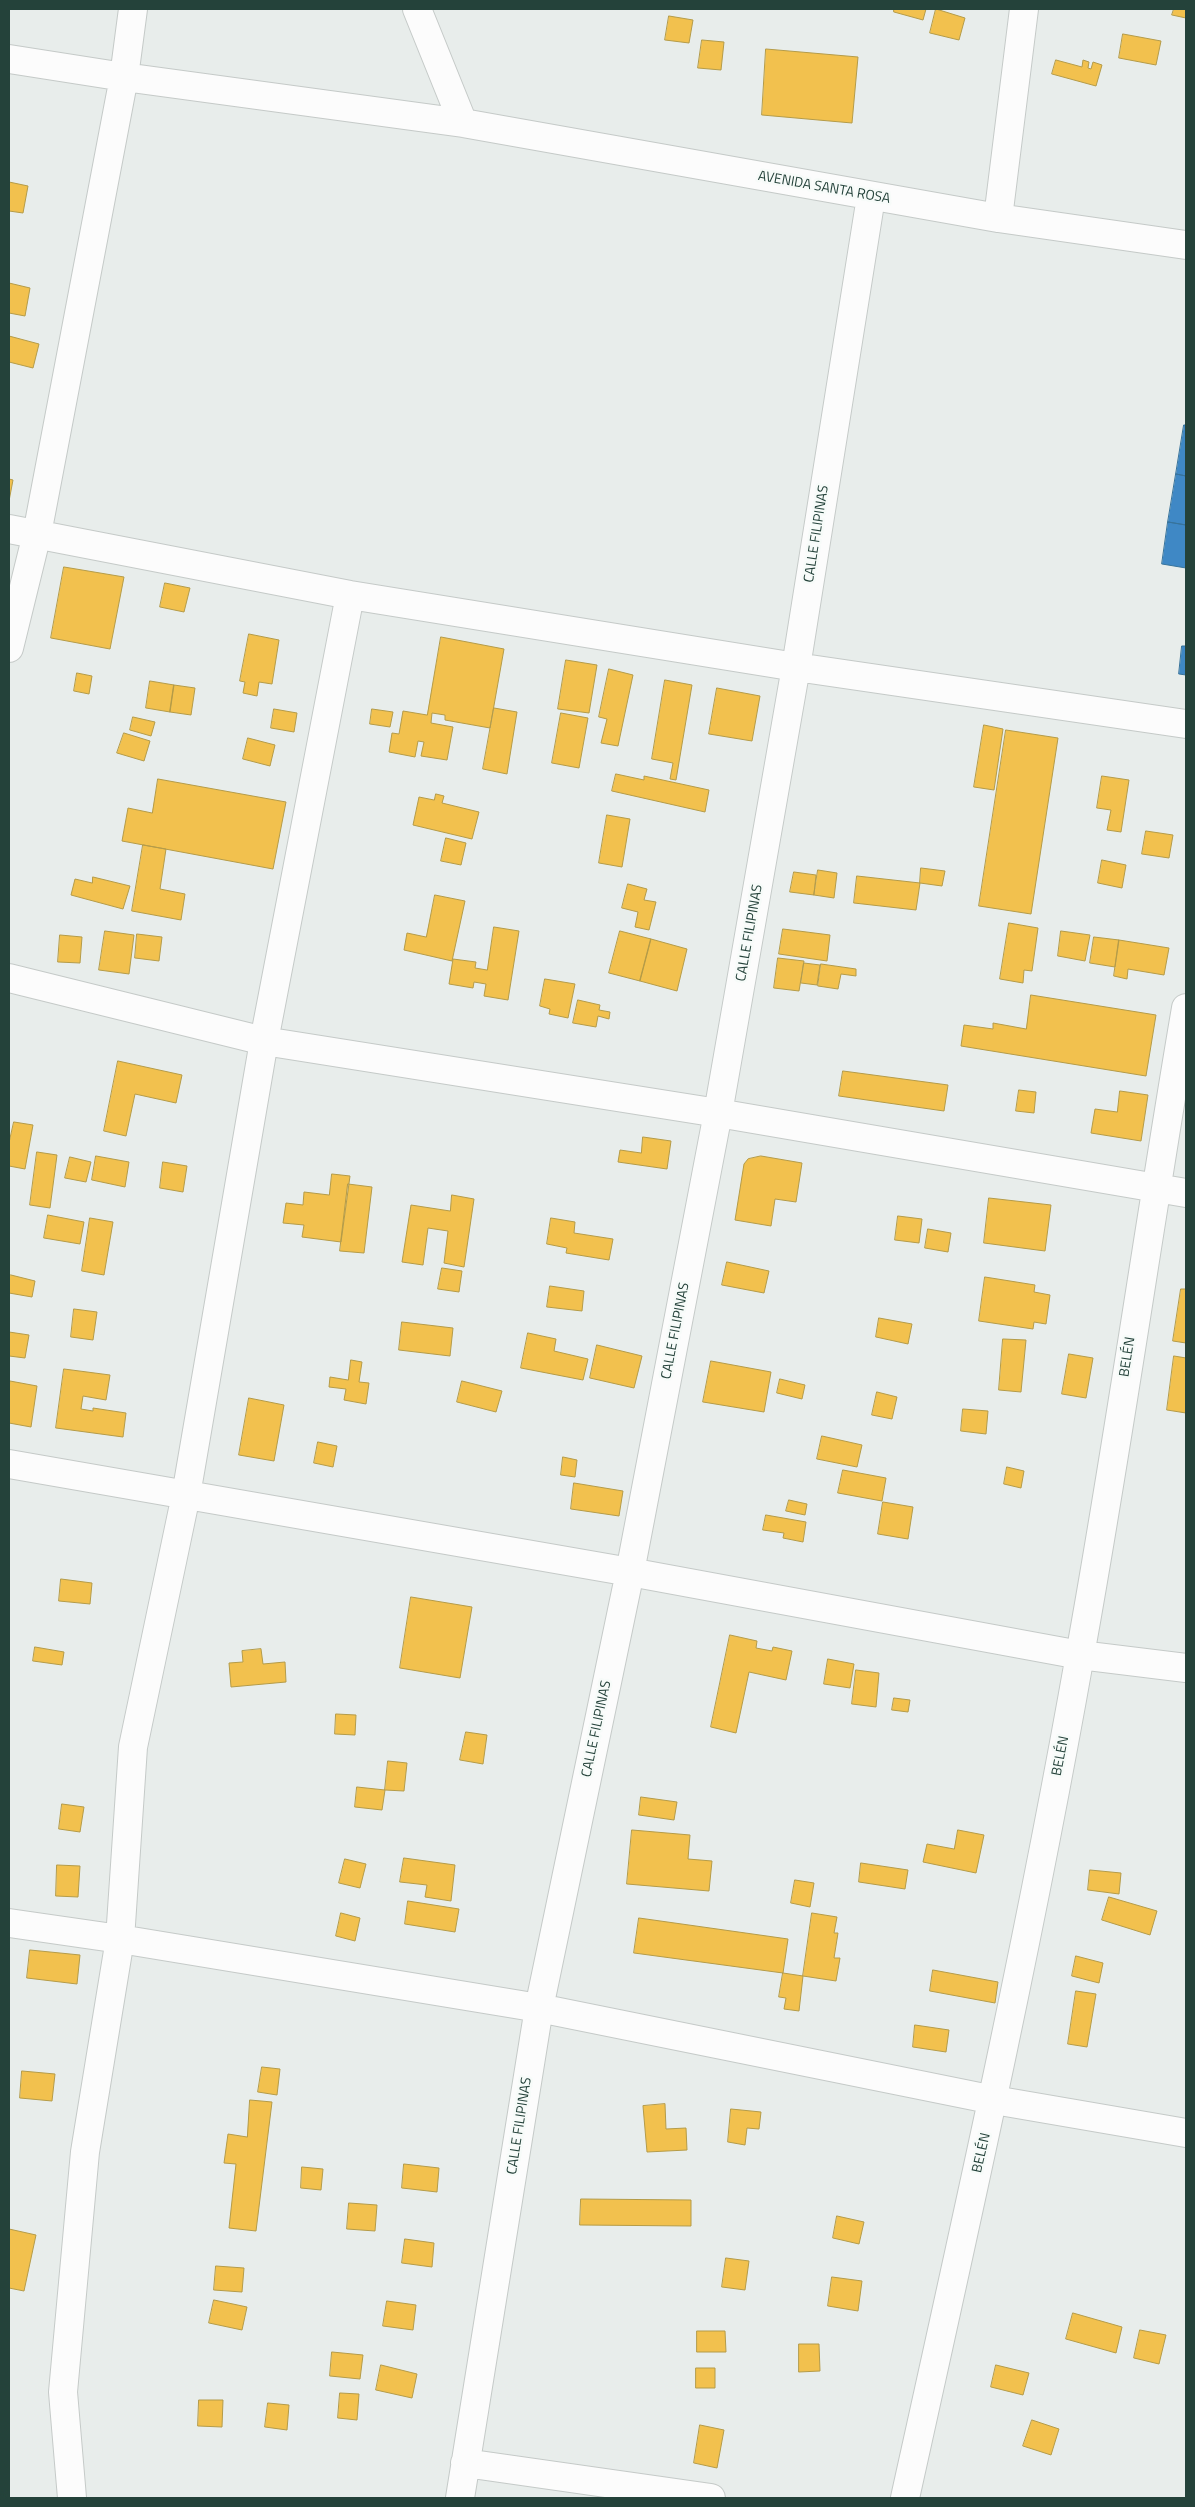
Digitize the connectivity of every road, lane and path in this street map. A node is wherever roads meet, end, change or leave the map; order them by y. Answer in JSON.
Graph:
{"nodes":[{"id":1,"x":133,"y":9,"type":"edge"},
{"id":2,"x":417,"y":9,"type":"edge"},
{"id":3,"x":1024,"y":9,"type":"edge"},
{"id":4,"x":9,"y":59,"type":"edge"},
{"id":5,"x":124,"y":77,"type":"junction"},
{"id":6,"x":464,"y":123,"type":"junction"},
{"id":7,"x":871,"y":197,"type":"junction"},
{"id":8,"x":998,"y":218,"type":"junction"},
{"id":9,"x":1186,"y":245,"type":"edge"},
{"id":10,"x":9,"y":529,"type":"edge"},
{"id":11,"x":37,"y":534,"type":"junction"},
{"id":12,"x":350,"y":595,"type":"junction"},
{"id":13,"x":9,"y":648,"type":"edge"},
{"id":14,"x":796,"y":667,"type":"junction"},
{"id":15,"x":1186,"y":724,"type":"edge"},
{"id":16,"x":9,"y":978,"type":"edge"},
{"id":17,"x":1186,"y":1008,"type":"edge"},
{"id":18,"x":264,"y":1041,"type":"junction"},
{"id":19,"x":718,"y":1113,"type":"junction"},
{"id":20,"x":1155,"y":1189,"type":"junction"},
{"id":21,"x":1186,"y":1193,"type":"edge"},
{"id":22,"x":9,"y":1464,"type":"edge"},
{"id":23,"x":186,"y":1495,"type":"junction"},
{"id":24,"x":630,"y":1572,"type":"junction"},
{"id":25,"x":1080,"y":1654,"type":"junction"},
{"id":26,"x":1186,"y":1668,"type":"edge"},
{"id":27,"x":9,"y":1923,"type":"edge"},
{"id":28,"x":120,"y":1939,"type":"junction"},
{"id":29,"x":539,"y":2008,"type":"junction"},
{"id":30,"x":994,"y":2100,"type":"junction"},
{"id":31,"x":1186,"y":2133,"type":"edge"},
{"id":32,"x":465,"y":2463,"type":"junction"},
{"id":33,"x":72,"y":2498,"type":"edge"},
{"id":34,"x":460,"y":2498,"type":"edge"},
{"id":35,"x":711,"y":2498,"type":"edge"},
{"id":36,"x":905,"y":2498,"type":"edge"}],
"edges":[{"from":1,"to":5,"type":"street"},
{"from":2,"to":6,"type":"street"},
{"from":3,"to":8,"type":"street"},
{"from":4,"to":5,"type":"street","name":"AVENIDA SANTA ROSA"},
{"from":5,"to":6,"type":"street","name":"AVENIDA SANTA ROSA"},
{"from":5,"to":11,"type":"street"},
{"from":6,"to":7,"type":"street","name":"AVENIDA SANTA ROSA"},
{"from":7,"to":8,"type":"street","name":"AVENIDA SANTA ROSA"},
{"from":7,"to":14,"type":"street","name":"CALLE FILIPINAS"},
{"from":8,"to":9,"type":"street","name":"AVENIDA SANTA ROSA"},
{"from":10,"to":11,"type":"street"},
{"from":11,"to":12,"type":"street"},
{"from":11,"to":13,"type":"street"},
{"from":12,"to":14,"type":"street"},
{"from":12,"to":18,"type":"street"},
{"from":14,"to":15,"type":"street"},
{"from":14,"to":19,"type":"street","name":"CALLE FILIPINAS"},
{"from":16,"to":18,"type":"street"},
{"from":17,"to":20,"type":"street","name":"BELÉN"},
{"from":18,"to":19,"type":"street"},
{"from":18,"to":23,"type":"street"},
{"from":19,"to":20,"type":"street"},
{"from":19,"to":24,"type":"street","name":"CALLE FILIPINAS"},
{"from":20,"to":21,"type":"street"},
{"from":20,"to":25,"type":"street","name":"BELÉN"},
{"from":22,"to":23,"type":"street"},
{"from":23,"to":24,"type":"street"},
{"from":23,"to":28,"type":"street"},
{"from":24,"to":25,"type":"street"},
{"from":24,"to":29,"type":"street","name":"CALLE FILIPINAS"},
{"from":25,"to":26,"type":"street"},
{"from":25,"to":30,"type":"street","name":"BELÉN"},
{"from":27,"to":28,"type":"street"},
{"from":28,"to":29,"type":"street"},
{"from":28,"to":33,"type":"street"},
{"from":29,"to":30,"type":"street"},
{"from":29,"to":32,"type":"street","name":"CALLE FILIPINAS"},
{"from":30,"to":31,"type":"street"},
{"from":30,"to":36,"type":"street","name":"BELÉN"},
{"from":32,"to":34,"type":"street","name":"CALLE FILIPINAS"},
{"from":32,"to":35,"type":"street"}]}
